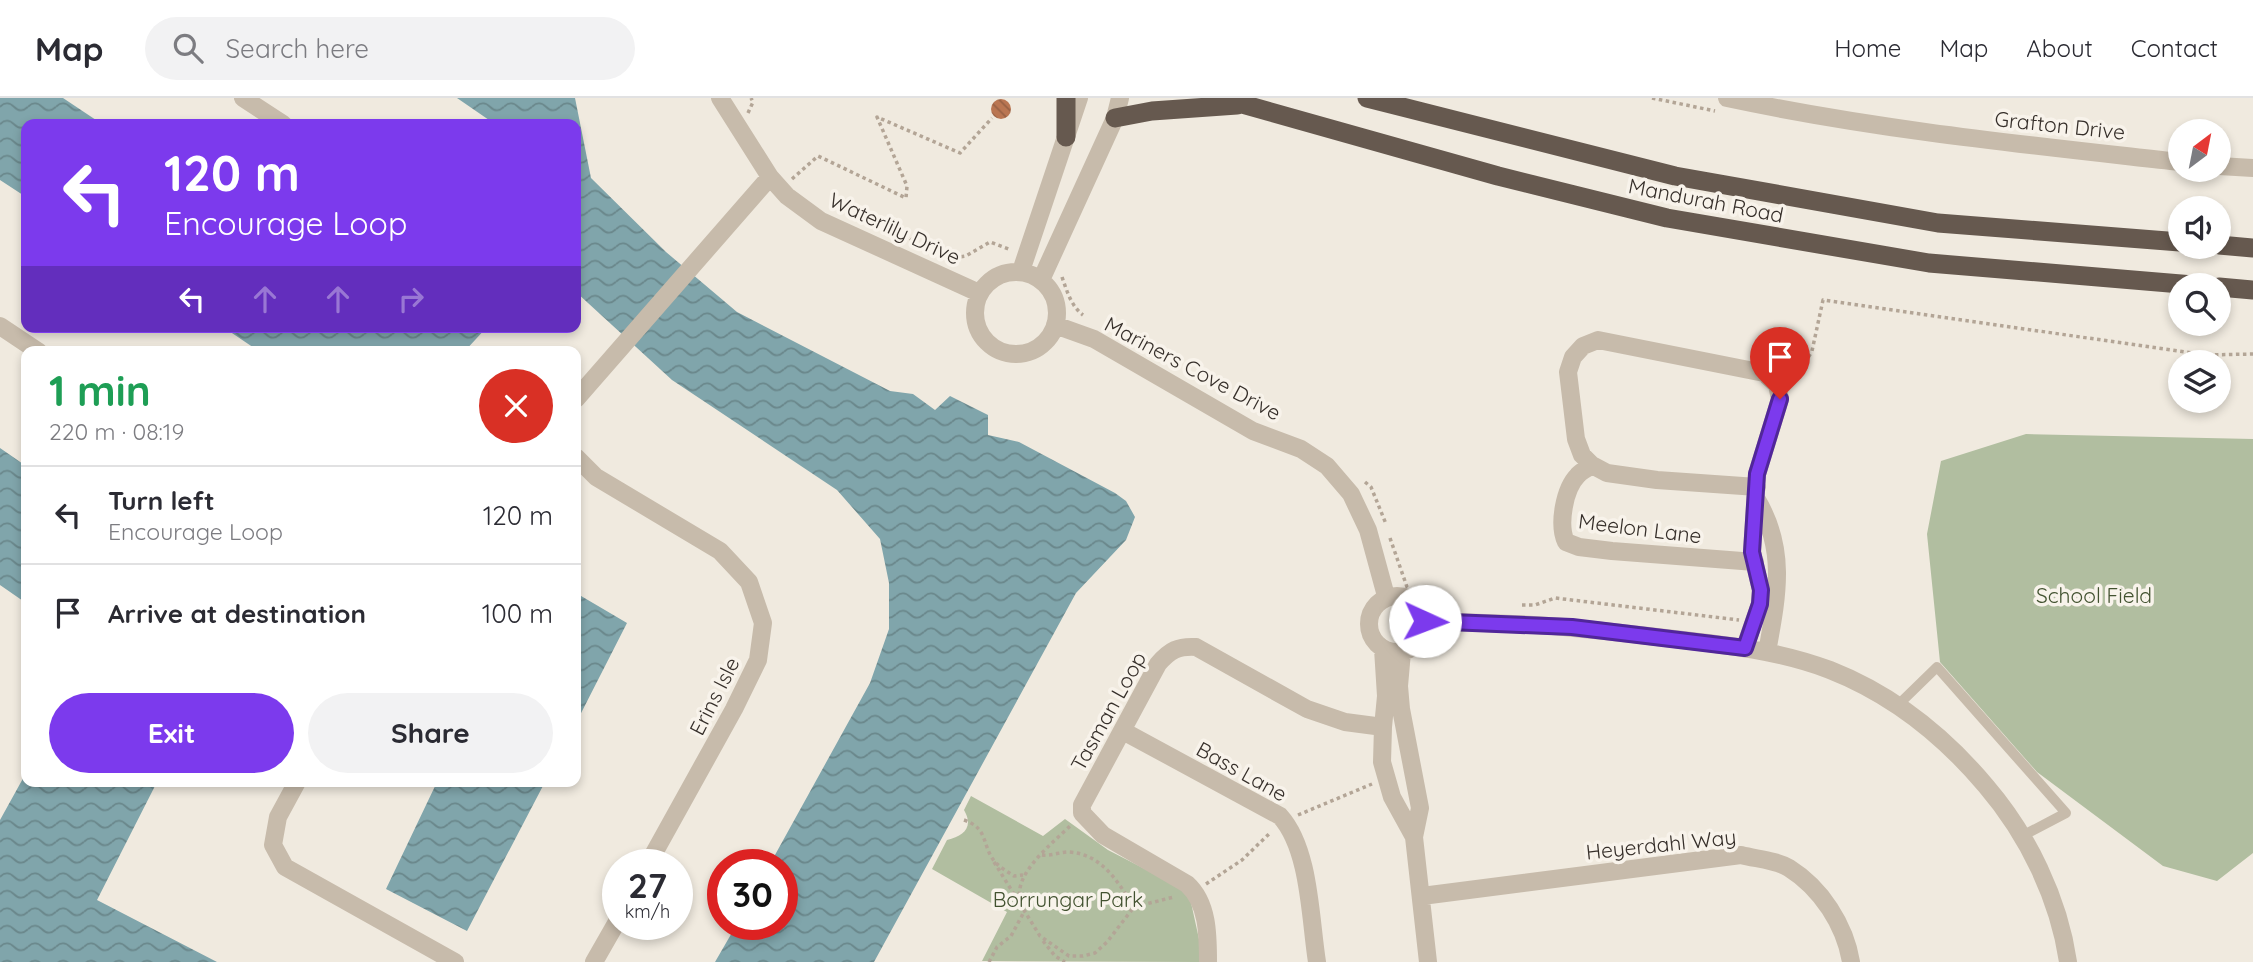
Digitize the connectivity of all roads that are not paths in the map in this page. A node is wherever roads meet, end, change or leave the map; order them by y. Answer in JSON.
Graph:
{"nodes":[{"id":1,"x":243,"y":98,"type":"edge"},
{"id":2,"x":720,"y":98,"type":"edge"},
{"id":3,"x":1066,"y":98,"type":"edge"},
{"id":4,"x":1079,"y":98,"type":"edge"},
{"id":5,"x":1120,"y":98,"type":"edge"},
{"id":6,"x":1221,"y":98,"type":"edge"},
{"id":7,"x":1367,"y":98,"type":"edge"},
{"id":8,"x":1727,"y":98,"type":"edge"},
{"id":9,"x":1245,"y":105,"type":"junction"},
{"id":10,"x":1115,"y":118,"type":"junction"},
{"id":11,"x":275,"y":119,"type":"edge"},
{"id":12,"x":1066,"y":137,"type":"junction"},
{"id":13,"x":2168,"y":161,"type":"edge"},
{"id":14,"x":2231,"y":167,"type":"edge"},
{"id":15,"x":2253,"y":168,"type":"edge"},
{"id":16,"x":770,"y":177,"type":"junction"},
{"id":17,"x":2168,"y":241,"type":"edge"},
{"id":18,"x":2231,"y":246,"type":"edge"},
{"id":19,"x":2253,"y":247,"type":"edge"},
{"id":20,"x":1021,"y":271,"type":"junction"},
{"id":21,"x":1041,"y":281,"type":"junction"},
{"id":22,"x":2168,"y":283,"type":"edge"},
{"id":23,"x":2231,"y":288,"type":"edge"},
{"id":24,"x":2253,"y":290,"type":"edge"},
{"id":25,"x":979,"y":293,"type":"junction"},
{"id":26,"x":1055,"y":325,"type":"junction"},
{"id":27,"x":0,"y":326,"type":"edge"},
{"id":28,"x":30,"y":346,"type":"edge"},
{"id":29,"x":581,"y":393,"type":"edge"},
{"id":30,"x":581,"y":462,"type":"edge"},
{"id":31,"x":1592,"y":465,"type":"junction"},
{"id":32,"x":1757,"y":494,"type":"junction"},
{"id":33,"x":1755,"y":562,"type":"junction"},
{"id":34,"x":1386,"y":596,"type":"junction"},
{"id":35,"x":1425,"y":621,"type":"junction"},
{"id":36,"x":1745,"y":648,"type":"junction"},
{"id":37,"x":1383,"y":649,"type":"junction"},
{"id":38,"x":1402,"y":652,"type":"junction"},
{"id":39,"x":1767,"y":652,"type":"junction"},
{"id":40,"x":1898,"y":705,"type":"junction"},
{"id":41,"x":1382,"y":727,"type":"junction"},
{"id":42,"x":1123,"y":731,"type":"junction"},
{"id":43,"x":294,"y":787,"type":"edge"},
{"id":44,"x":2022,"y":836,"type":"junction"},
{"id":45,"x":1414,"y":837,"type":"junction"},
{"id":46,"x":656,"y":849,"type":"edge"},
{"id":47,"x":1422,"y":896,"type":"junction"},
{"id":48,"x":606,"y":940,"type":"edge"},
{"id":49,"x":455,"y":962,"type":"edge"},
{"id":50,"x":594,"y":962,"type":"edge"},
{"id":51,"x":1208,"y":962,"type":"edge"},
{"id":52,"x":1317,"y":962,"type":"edge"},
{"id":53,"x":1429,"y":962,"type":"edge"},
{"id":54,"x":1851,"y":962,"type":"edge"},
{"id":55,"x":2068,"y":962,"type":"edge"}],
"edges":[{"from":1,"to":11,"type":"street"},
{"from":2,"to":16,"type":"street","name":"Waterlily Drive"},
{"from":3,"to":12,"type":"highway"},
{"from":4,"to":12,"type":"street"},
{"from":5,"to":10,"type":"street"},
{"from":6,"to":9,"type":"highway","name":"Mandurah Road"},
{"from":7,"to":17,"type":"highway","name":"Mandurah Road"},
{"from":8,"to":13,"type":"street","name":"Grafton Drive"},
{"from":9,"to":10,"type":"highway"},
{"from":9,"to":22,"type":"highway","name":"Mandurah Road"},
{"from":10,"to":21,"type":"street"},
{"from":12,"to":20,"type":"street"},
{"from":14,"to":15,"type":"street"},
{"from":16,"to":25,"type":"street","name":"Waterlily Drive"},
{"from":16,"to":29,"type":"street"},
{"from":18,"to":19,"type":"highway"},
{"from":20,"to":21,"type":"street"},
{"from":20,"to":25,"type":"street"},
{"from":21,"to":26,"type":"street"},
{"from":23,"to":24,"type":"highway"},
{"from":25,"to":26,"type":"street"},
{"from":26,"to":34,"type":"street","name":"Mariners Cove Drive"},
{"from":27,"to":28,"type":"street"},
{"from":30,"to":46,"type":"street","name":"Erins Isle"},
{"from":31,"to":32,"type":"street"},
{"from":31,"to":32,"type":"street"},
{"from":31,"to":33,"type":"street","name":"Meelon Lane"},
{"from":32,"to":33,"type":"street"},
{"from":32,"to":39,"type":"street"},
{"from":33,"to":36,"type":"street"},
{"from":34,"to":35,"type":"street"},
{"from":34,"to":37,"type":"street"},
{"from":35,"to":36,"type":"street"},
{"from":35,"to":38,"type":"street"},
{"from":36,"to":39,"type":"street"},
{"from":37,"to":38,"type":"street"},
{"from":37,"to":41,"type":"street"},
{"from":38,"to":45,"type":"street"},
{"from":39,"to":40,"type":"street"},
{"from":40,"to":44,"type":"street"},
{"from":40,"to":44,"type":"lane"},
{"from":41,"to":42,"type":"street","name":"Tasman Loop"},
{"from":41,"to":45,"type":"street"},
{"from":42,"to":51,"type":"street","name":"Tasman Loop"},
{"from":42,"to":52,"type":"street","name":"Bass Lane"},
{"from":43,"to":49,"type":"street"},
{"from":44,"to":55,"type":"street"},
{"from":45,"to":47,"type":"street"},
{"from":47,"to":53,"type":"street"},
{"from":47,"to":54,"type":"street","name":"Heyerdahl Way"},
{"from":48,"to":50,"type":"street"}]}
